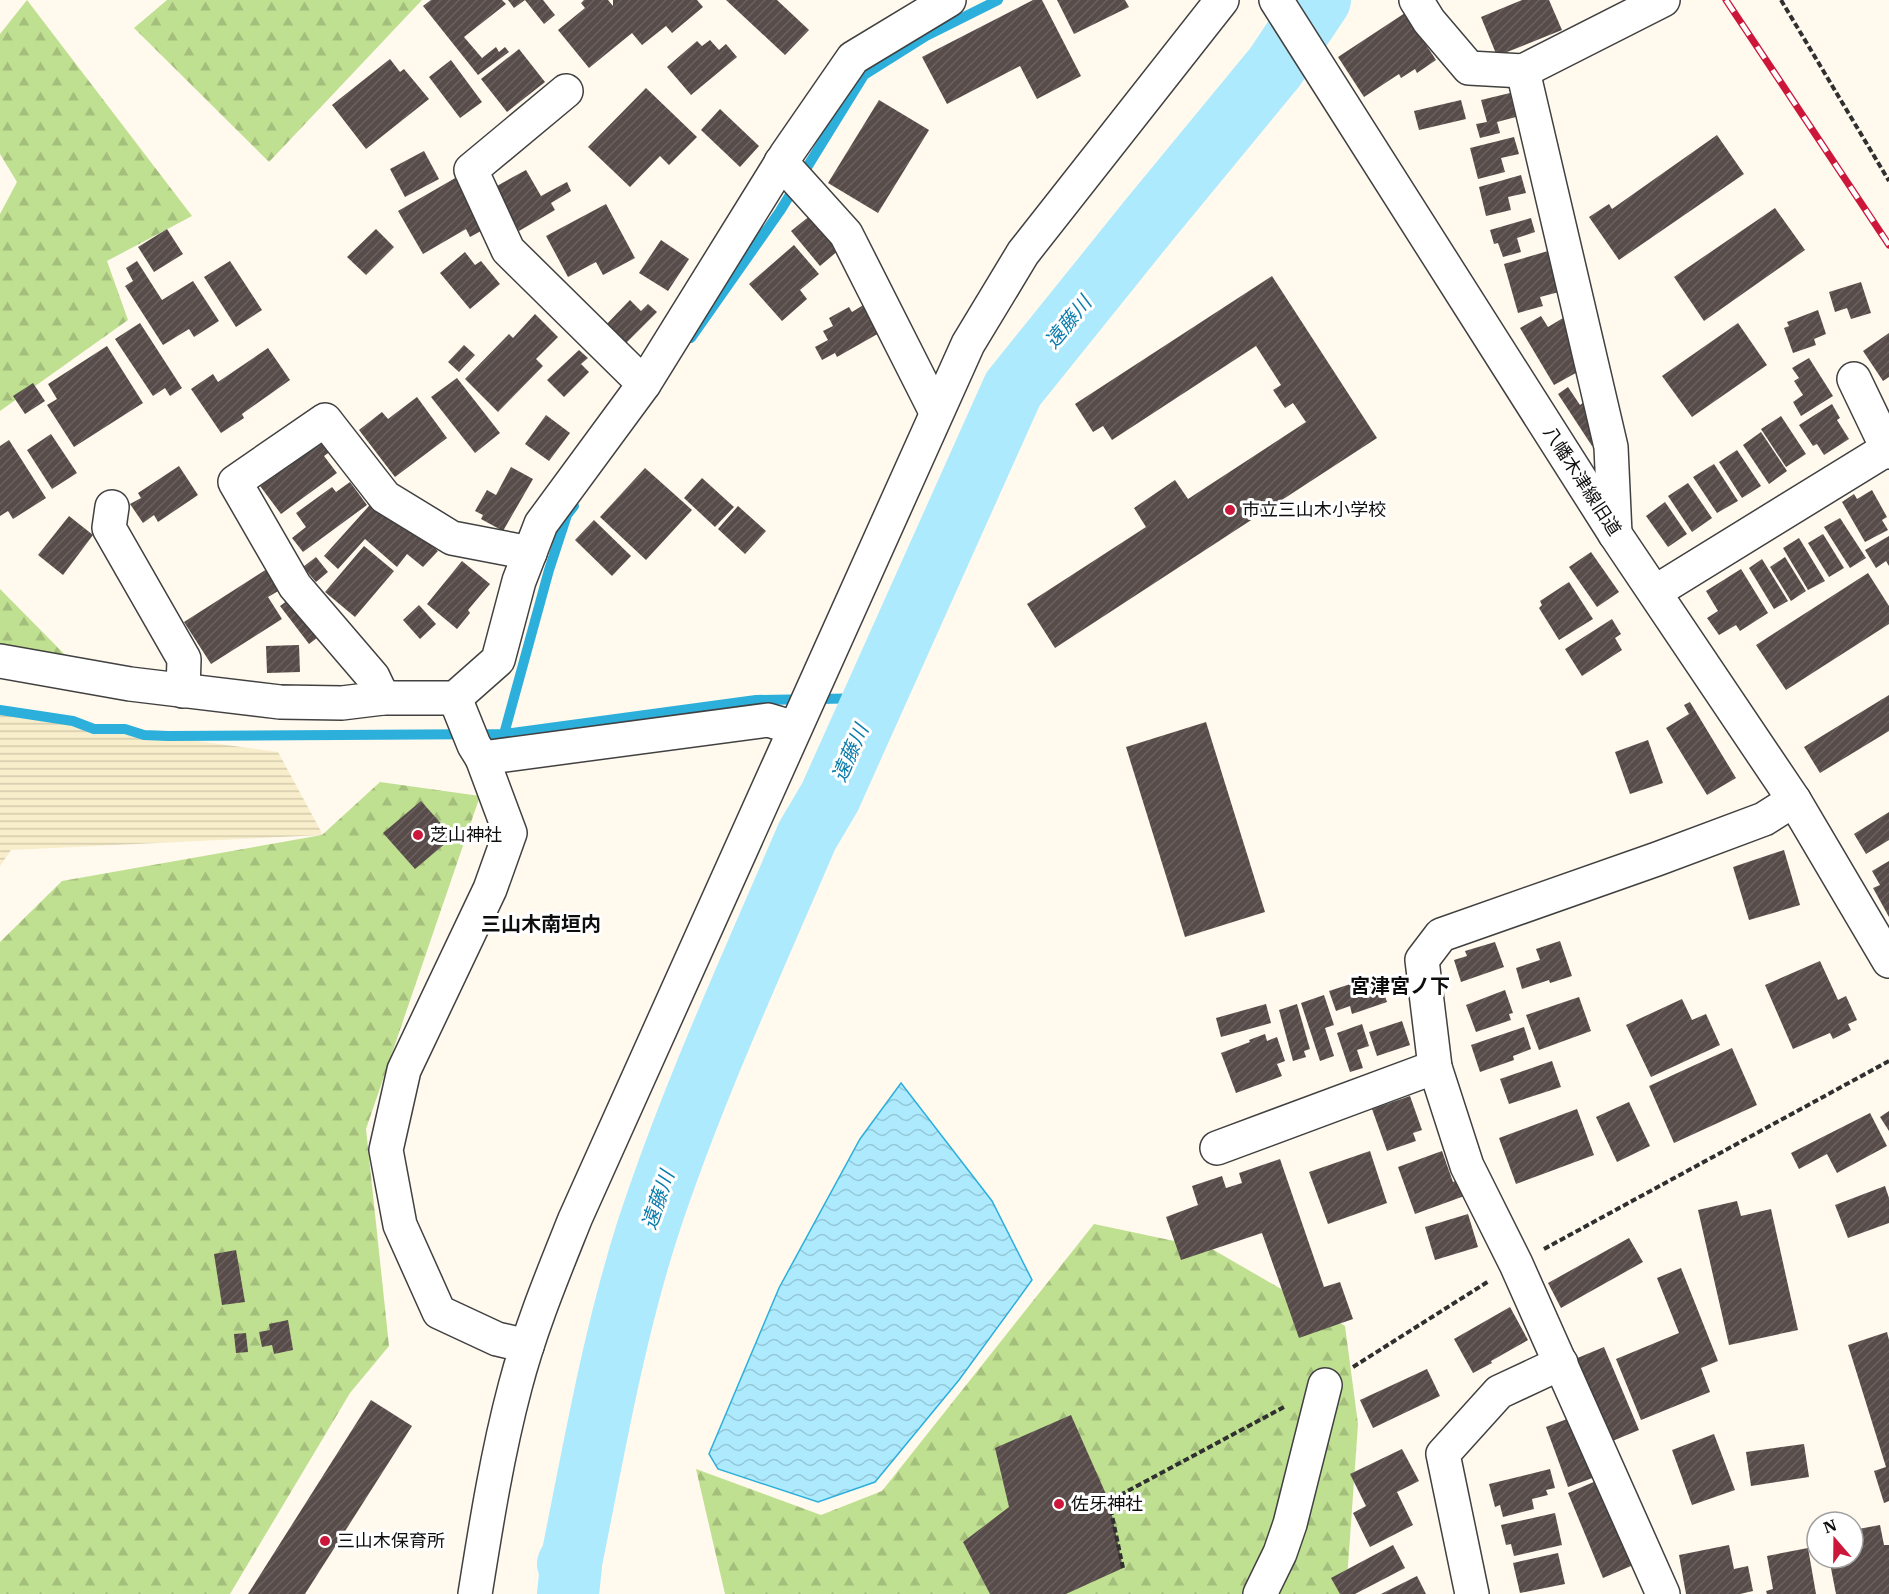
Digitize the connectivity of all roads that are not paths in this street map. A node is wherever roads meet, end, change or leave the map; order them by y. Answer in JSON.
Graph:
{"nodes":[{"id":1,"x":949,"y":0,"type":"edge"},
{"id":2,"x":1222,"y":0,"type":"edge"},
{"id":3,"x":1276,"y":0,"type":"edge"},
{"id":4,"x":1416,"y":0,"type":"edge"},
{"id":5,"x":1663,"y":0,"type":"edge"},
{"id":6,"x":909,"y":14,"type":"edge"},
{"id":7,"x":1523,"y":71,"type":"junction"},
{"id":8,"x":566,"y":91,"type":"dead end"},
{"id":9,"x":781,"y":162,"type":"junction"},
{"id":10,"x":1854,"y":379,"type":"dead end"},
{"id":11,"x":644,"y":384,"type":"junction"},
{"id":12,"x":936,"y":412,"type":"junction"},
{"id":13,"x":1888,"y":451,"type":"edge"},
{"id":14,"x":112,"y":507,"type":"dead end"},
{"id":15,"x":1616,"y":534,"type":"junction"},
{"id":16,"x":530,"y":553,"type":"junction"},
{"id":17,"x":1655,"y":592,"type":"junction"},
{"id":18,"x":0,"y":661,"type":"edge"},
{"id":19,"x":183,"y":691,"type":"junction"},
{"id":20,"x":383,"y":698,"type":"junction"},
{"id":21,"x":458,"y":705,"type":"junction"},
{"id":22,"x":795,"y":728,"type":"junction"},
{"id":23,"x":478,"y":751,"type":"junction"},
{"id":24,"x":1794,"y":800,"type":"junction"},
{"id":25,"x":1889,"y":961,"type":"edge"},
{"id":26,"x":1435,"y":1067,"type":"junction"},
{"id":27,"x":1217,"y":1148,"type":"dead end"},
{"id":28,"x":527,"y":1346,"type":"junction"},
{"id":29,"x":1560,"y":1363,"type":"junction"},
{"id":30,"x":1325,"y":1385,"type":"road end"},
{"id":31,"x":475,"y":1594,"type":"edge"},
{"id":32,"x":1260,"y":1594,"type":"edge"},
{"id":33,"x":1472,"y":1594,"type":"edge"},
{"id":34,"x":1663,"y":1594,"type":"edge"}],
"edges":[{"from":1,"to":6,"type":"street"},
{"from":2,"to":12,"type":"street"},
{"from":3,"to":15,"type":"street","name":"八幡木津線旧道"},
{"from":4,"to":7,"type":"street"},
{"from":5,"to":7,"type":"street"},
{"from":6,"to":9,"type":"street"},
{"from":7,"to":15,"type":"street"},
{"from":8,"to":11,"type":"street"},
{"from":9,"to":11,"type":"street"},
{"from":9,"to":12,"type":"street"},
{"from":10,"to":13,"type":"street"},
{"from":11,"to":16,"type":"street"},
{"from":12,"to":22,"type":"street"},
{"from":13,"to":17,"type":"street"},
{"from":14,"to":19,"type":"street"},
{"from":15,"to":17,"type":"street","name":"八幡木津線旧道"},
{"from":16,"to":20,"type":"street"},
{"from":16,"to":21,"type":"street"},
{"from":17,"to":24,"type":"street","name":"八幡木津線旧道"},
{"from":18,"to":19,"type":"street"},
{"from":19,"to":20,"type":"street"},
{"from":20,"to":21,"type":"street"},
{"from":21,"to":23,"type":"street"},
{"from":22,"to":23,"type":"street"},
{"from":22,"to":28,"type":"street"},
{"from":23,"to":28,"type":"street"},
{"from":24,"to":25,"type":"street","name":"八幡木津線旧道"},
{"from":24,"to":26,"type":"street"},
{"from":26,"to":27,"type":"street"},
{"from":26,"to":29,"type":"street"},
{"from":28,"to":31,"type":"street"},
{"from":29,"to":33,"type":"street"},
{"from":29,"to":34,"type":"street"},
{"from":30,"to":32,"type":"street"}]}
